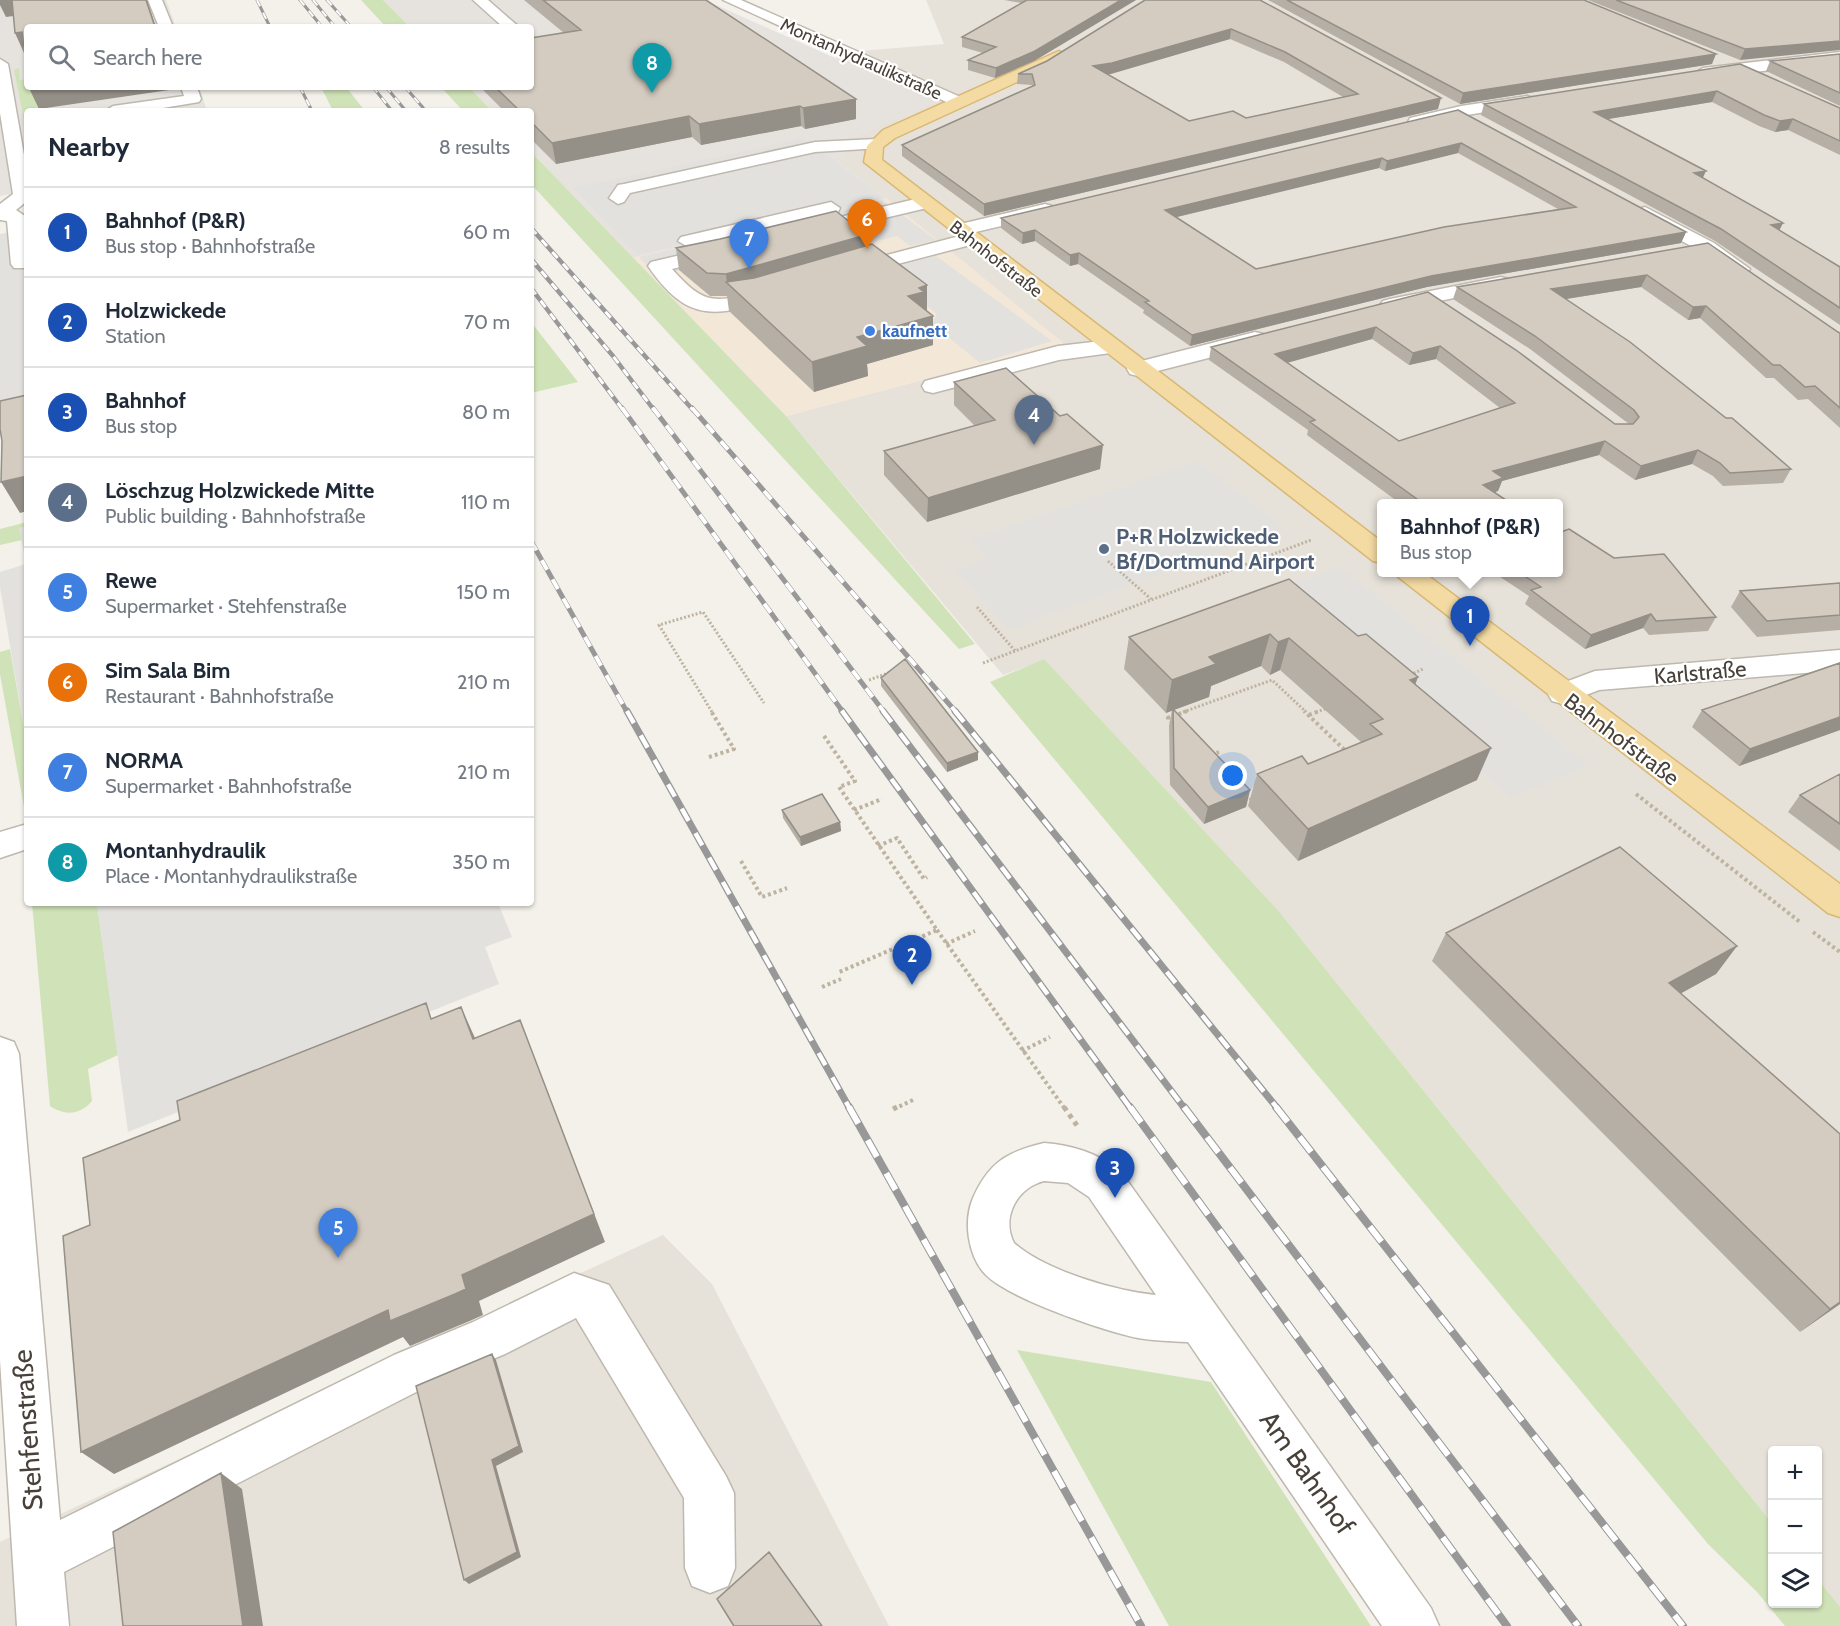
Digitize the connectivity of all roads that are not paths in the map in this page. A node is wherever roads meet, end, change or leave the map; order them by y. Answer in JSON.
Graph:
{"nodes":[{"id":1,"x":155,"y":0,"type":"edge"},
{"id":2,"x":480,"y":0,"type":"edge"},
{"id":3,"x":730,"y":0,"type":"edge"},
{"id":4,"x":165,"y":24,"type":"edge"},
{"id":5,"x":508,"y":24,"type":"edge"},
{"id":6,"x":1080,"y":42,"type":"edge"},
{"id":7,"x":1707,"y":55,"type":"edge"},
{"id":8,"x":1840,"y":57,"type":"edge"},
{"id":9,"x":6,"y":65,"type":"edge"},
{"id":10,"x":1738,"y":67,"type":"junction"},
{"id":11,"x":1692,"y":75,"type":"edge"},
{"id":12,"x":1769,"y":81,"type":"edge"},
{"id":13,"x":190,"y":90,"type":"edge"},
{"id":14,"x":1542,"y":98,"type":"edge"},
{"id":15,"x":1440,"y":100,"type":"edge"},
{"id":16,"x":959,"y":102,"type":"junction"},
{"id":17,"x":133,"y":108,"type":"edge"},
{"id":18,"x":1461,"y":111,"type":"junction"},
{"id":19,"x":1481,"y":122,"type":"edge"},
{"id":20,"x":1403,"y":125,"type":"edge"},
{"id":21,"x":876,"y":144,"type":"junction"},
{"id":22,"x":618,"y":198,"type":"dead end"},
{"id":23,"x":853,"y":201,"type":"dead end"},
{"id":24,"x":1625,"y":202,"type":"edge"},
{"id":25,"x":924,"y":203,"type":"junction"},
{"id":26,"x":1056,"y":207,"type":"edge"},
{"id":27,"x":0,"y":213,"type":"edge"},
{"id":28,"x":965,"y":235,"type":"junction"},
{"id":29,"x":672,"y":243,"type":"dead end"},
{"id":30,"x":1707,"y":247,"type":"junction"},
{"id":31,"x":1672,"y":253,"type":"edge"},
{"id":32,"x":21,"y":264,"type":"dead end"},
{"id":33,"x":829,"y":278,"type":"edge"},
{"id":34,"x":1754,"y":278,"type":"edge"},
{"id":35,"x":1521,"y":279,"type":"edge"},
{"id":36,"x":790,"y":288,"type":"edge"},
{"id":37,"x":1428,"y":295,"type":"junction"},
{"id":38,"x":1373,"y":309,"type":"edge"},
{"id":39,"x":1456,"y":313,"type":"edge"},
{"id":40,"x":1272,"y":335,"type":"edge"},
{"id":41,"x":1110,"y":347,"type":"junction"},
{"id":42,"x":1138,"y":369,"type":"junction"},
{"id":43,"x":933,"y":386,"type":"dead end"},
{"id":44,"x":1377,"y":551,"type":"edge"},
{"id":45,"x":1410,"y":577,"type":"edge"},
{"id":46,"x":1840,"y":660,"type":"edge"},
{"id":47,"x":1563,"y":694,"type":"junction"},
{"id":48,"x":24,"y":837,"type":"edge"},
{"id":49,"x":0,"y":845,"type":"edge"},
{"id":50,"x":1840,"y":903,"type":"edge"},
{"id":51,"x":0,"y":1054,"type":"edge"},
{"id":52,"x":1200,"y":1320,"type":"junction"},
{"id":53,"x":38,"y":1558,"type":"junction"},
{"id":54,"x":710,"y":1568,"type":"dead end"},
{"id":55,"x":42,"y":1626,"type":"edge"},
{"id":56,"x":1413,"y":1626,"type":"edge"}],
"edges":[{"from":1,"to":4,"type":"street"},
{"from":2,"to":5,"type":"street"},
{"from":3,"to":16,"type":"street","name":"Montanhydraulikstraße"},
{"from":6,"to":16,"type":"main road"},
{"from":7,"to":10,"type":"street"},
{"from":8,"to":10,"type":"street"},
{"from":9,"to":27,"type":"street"},
{"from":10,"to":11,"type":"street"},
{"from":10,"to":12,"type":"street"},
{"from":13,"to":17,"type":"street"},
{"from":14,"to":18,"type":"street"},
{"from":15,"to":18,"type":"street"},
{"from":16,"to":21,"type":"main road"},
{"from":18,"to":19,"type":"street"},
{"from":18,"to":20,"type":"street"},
{"from":21,"to":22,"type":"street"},
{"from":21,"to":25,"type":"main road","name":"Bahnhofstraße"},
{"from":23,"to":29,"type":"street"},
{"from":24,"to":30,"type":"street"},
{"from":25,"to":28,"type":"main road","name":"Bahnhofstraße"},
{"from":25,"to":36,"type":"street"},
{"from":26,"to":28,"type":"street"},
{"from":27,"to":32,"type":"street"},
{"from":28,"to":33,"type":"street"},
{"from":28,"to":41,"type":"main road","name":"Bahnhofstraße"},
{"from":30,"to":31,"type":"street"},
{"from":30,"to":34,"type":"street"},
{"from":35,"to":37,"type":"street"},
{"from":37,"to":38,"type":"street"},
{"from":37,"to":39,"type":"street"},
{"from":40,"to":42,"type":"street"},
{"from":41,"to":42,"type":"main road","name":"Bahnhofstraße"},
{"from":41,"to":43,"type":"street"},
{"from":42,"to":44,"type":"main road","name":"Bahnhofstraße"},
{"from":45,"to":47,"type":"main road","name":"Bahnhofstraße"},
{"from":46,"to":47,"type":"street","name":"Karlstraße"},
{"from":47,"to":50,"type":"main road","name":"Bahnhofstraße"},
{"from":48,"to":49,"type":"street"},
{"from":51,"to":53,"type":"street","name":"Stehfenstraße"},
{"from":52,"to":52,"type":"street","name":"Am Bahnhof"},
{"from":52,"to":56,"type":"street","name":"Am Bahnhof"},
{"from":53,"to":54,"type":"street"},
{"from":53,"to":55,"type":"street","name":"Stehfenstraße"}]}
